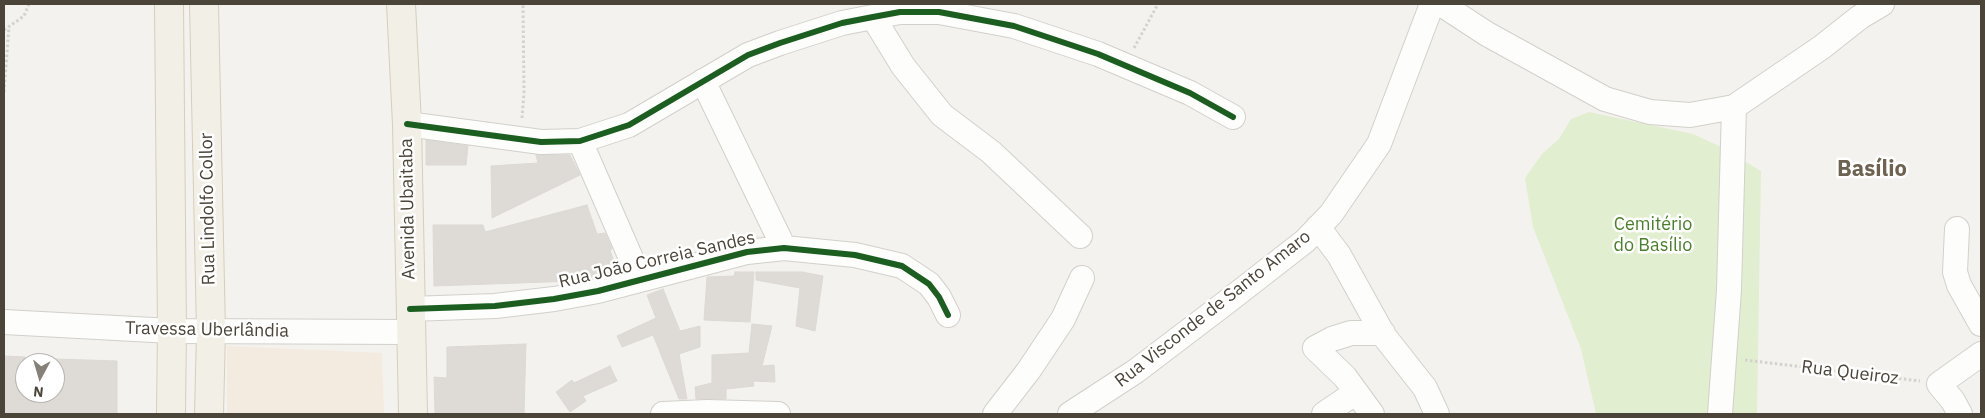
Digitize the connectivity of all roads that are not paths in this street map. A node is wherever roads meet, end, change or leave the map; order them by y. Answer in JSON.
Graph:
{"nodes":[{"id":1,"x":169,"y":4,"type":"edge"},
{"id":2,"x":204,"y":4,"type":"edge"},
{"id":3,"x":401,"y":4,"type":"edge"},
{"id":4,"x":1432,"y":4,"type":"edge"},
{"id":5,"x":1441,"y":4,"type":"edge"},
{"id":6,"x":1882,"y":4,"type":"edge"},
{"id":7,"x":873,"y":17,"type":"junction"},
{"id":8,"x":703,"y":81,"type":"junction"},
{"id":9,"x":1734,"y":107,"type":"junction"},
{"id":10,"x":1233,"y":117,"type":"dead end"},
{"id":11,"x":407,"y":124,"type":"junction"},
{"id":12,"x":580,"y":142,"type":"junction"},
{"id":13,"x":1318,"y":227,"type":"junction"},
{"id":14,"x":1957,"y":229,"type":"dead end"},
{"id":15,"x":1080,"y":236,"type":"dead end"},
{"id":16,"x":784,"y":248,"type":"junction"},
{"id":17,"x":1082,"y":278,"type":"dead end"},
{"id":18,"x":640,"y":279,"type":"junction"},
{"id":19,"x":948,"y":315,"type":"dead end"},
{"id":20,"x":410,"y":320,"type":"junction"},
{"id":21,"x":4,"y":322,"type":"edge"},
{"id":22,"x":1981,"y":324,"type":"edge"},
{"id":23,"x":172,"y":331,"type":"junction"},
{"id":24,"x":210,"y":332,"type":"junction"},
{"id":25,"x":1383,"y":333,"type":"junction"},
{"id":26,"x":1981,"y":354,"type":"edge"},
{"id":27,"x":1355,"y":392,"type":"junction"},
{"id":28,"x":170,"y":414,"type":"edge"},
{"id":29,"x":209,"y":414,"type":"edge"},
{"id":30,"x":413,"y":414,"type":"edge"},
{"id":31,"x":663,"y":414,"type":"edge"},
{"id":32,"x":778,"y":414,"type":"edge"},
{"id":33,"x":995,"y":414,"type":"edge"},
{"id":34,"x":1070,"y":414,"type":"edge"},
{"id":35,"x":1324,"y":414,"type":"edge"},
{"id":36,"x":1372,"y":414,"type":"edge"},
{"id":37,"x":1437,"y":414,"type":"edge"},
{"id":38,"x":1720,"y":414,"type":"edge"},
{"id":39,"x":1960,"y":414,"type":"edge"}],
"edges":[{"from":1,"to":23,"type":"main road","name":"Rua Lindolfo Collor"},
{"from":2,"to":24,"type":"main road","name":"Rua Lindolfo Collor"},
{"from":3,"to":11,"type":"main road","name":"Avenida Ubaitaba"},
{"from":4,"to":13,"type":"street","name":"Rua Visconde de Santo Amaro"},
{"from":5,"to":9,"type":"street"},
{"from":6,"to":9,"type":"street"},
{"from":7,"to":8,"type":"street"},
{"from":7,"to":10,"type":"street"},
{"from":7,"to":15,"type":"street"},
{"from":8,"to":12,"type":"street"},
{"from":8,"to":16,"type":"street"},
{"from":9,"to":38,"type":"street"},
{"from":11,"to":12,"type":"street"},
{"from":11,"to":20,"type":"main road","name":"Avenida Ubaitaba"},
{"from":12,"to":18,"type":"street"},
{"from":13,"to":25,"type":"street"},
{"from":13,"to":34,"type":"street","name":"Rua Visconde de Santo Amaro"},
{"from":14,"to":22,"type":"street"},
{"from":16,"to":18,"type":"street","name":"Rua João Correia Sandes"},
{"from":16,"to":19,"type":"street","name":"Rua João Correia Sandes"},
{"from":17,"to":33,"type":"street"},
{"from":18,"to":20,"type":"street","name":"Rua João Correia Sandes"},
{"from":20,"to":24,"type":"street","name":"Travessa Uberlândia"},
{"from":20,"to":30,"type":"main road","name":"Avenida Ubaitaba"},
{"from":21,"to":23,"type":"street","name":"Travessa Uberlândia"},
{"from":23,"to":24,"type":"street","name":"Travessa Uberlândia"},
{"from":23,"to":28,"type":"main road","name":"Rua Lindolfo Collor"},
{"from":24,"to":29,"type":"main road","name":"Rua Lindolfo Collor"},
{"from":25,"to":27,"type":"street"},
{"from":25,"to":37,"type":"street"},
{"from":26,"to":39,"type":"street"},
{"from":27,"to":35,"type":"street"},
{"from":27,"to":36,"type":"street"},
{"from":31,"to":32,"type":"street"}]}
